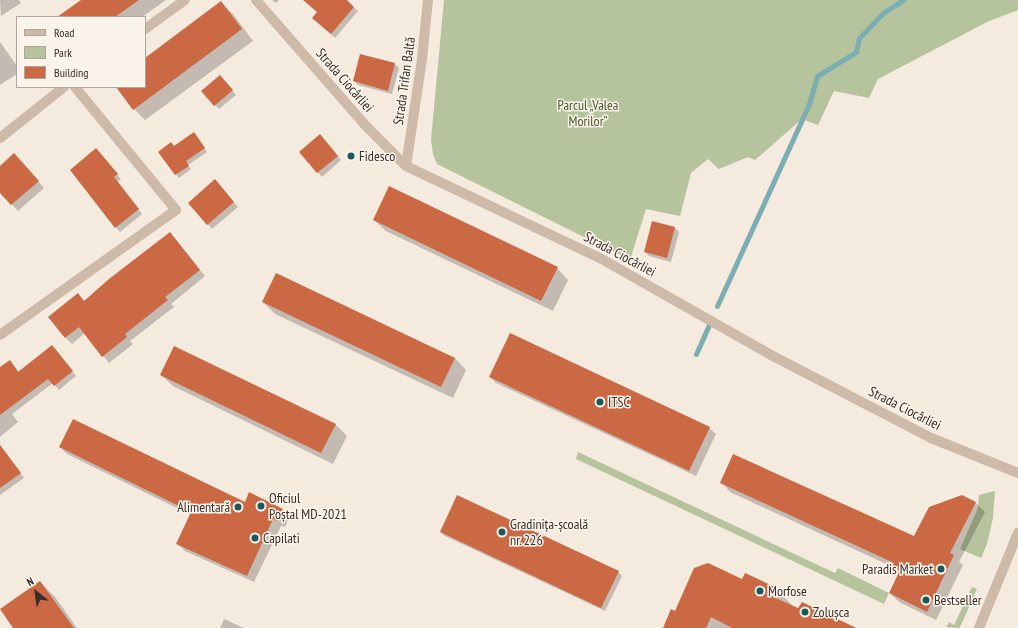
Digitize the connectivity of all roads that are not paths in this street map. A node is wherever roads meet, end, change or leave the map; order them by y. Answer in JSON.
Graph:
{"nodes":[{"id":1,"x":185,"y":0,"type":"edge"},
{"id":2,"x":256,"y":0,"type":"edge"},
{"id":3,"x":428,"y":0,"type":"edge"},
{"id":4,"x":146,"y":28,"type":"edge"},
{"id":5,"x":63,"y":88,"type":"edge"},
{"id":6,"x":76,"y":88,"type":"edge"},
{"id":7,"x":0,"y":138,"type":"edge"},
{"id":8,"x":406,"y":166,"type":"junction"},
{"id":9,"x":0,"y":335,"type":"edge"},
{"id":10,"x":1018,"y":473,"type":"edge"},
{"id":11,"x":1017,"y":538,"type":"edge"},
{"id":12,"x":979,"y":628,"type":"edge"}],
"edges":[{"from":1,"to":4,"type":"street"},
{"from":2,"to":8,"type":"street","name":"Strada Ciocârliei"},
{"from":3,"to":8,"type":"street","name":"Strada Trifan Baltă"},
{"from":5,"to":7,"type":"street"},
{"from":6,"to":9,"type":"street"},
{"from":8,"to":10,"type":"street","name":"Strada Ciocârliei"},
{"from":11,"to":12,"type":"street"}]}
